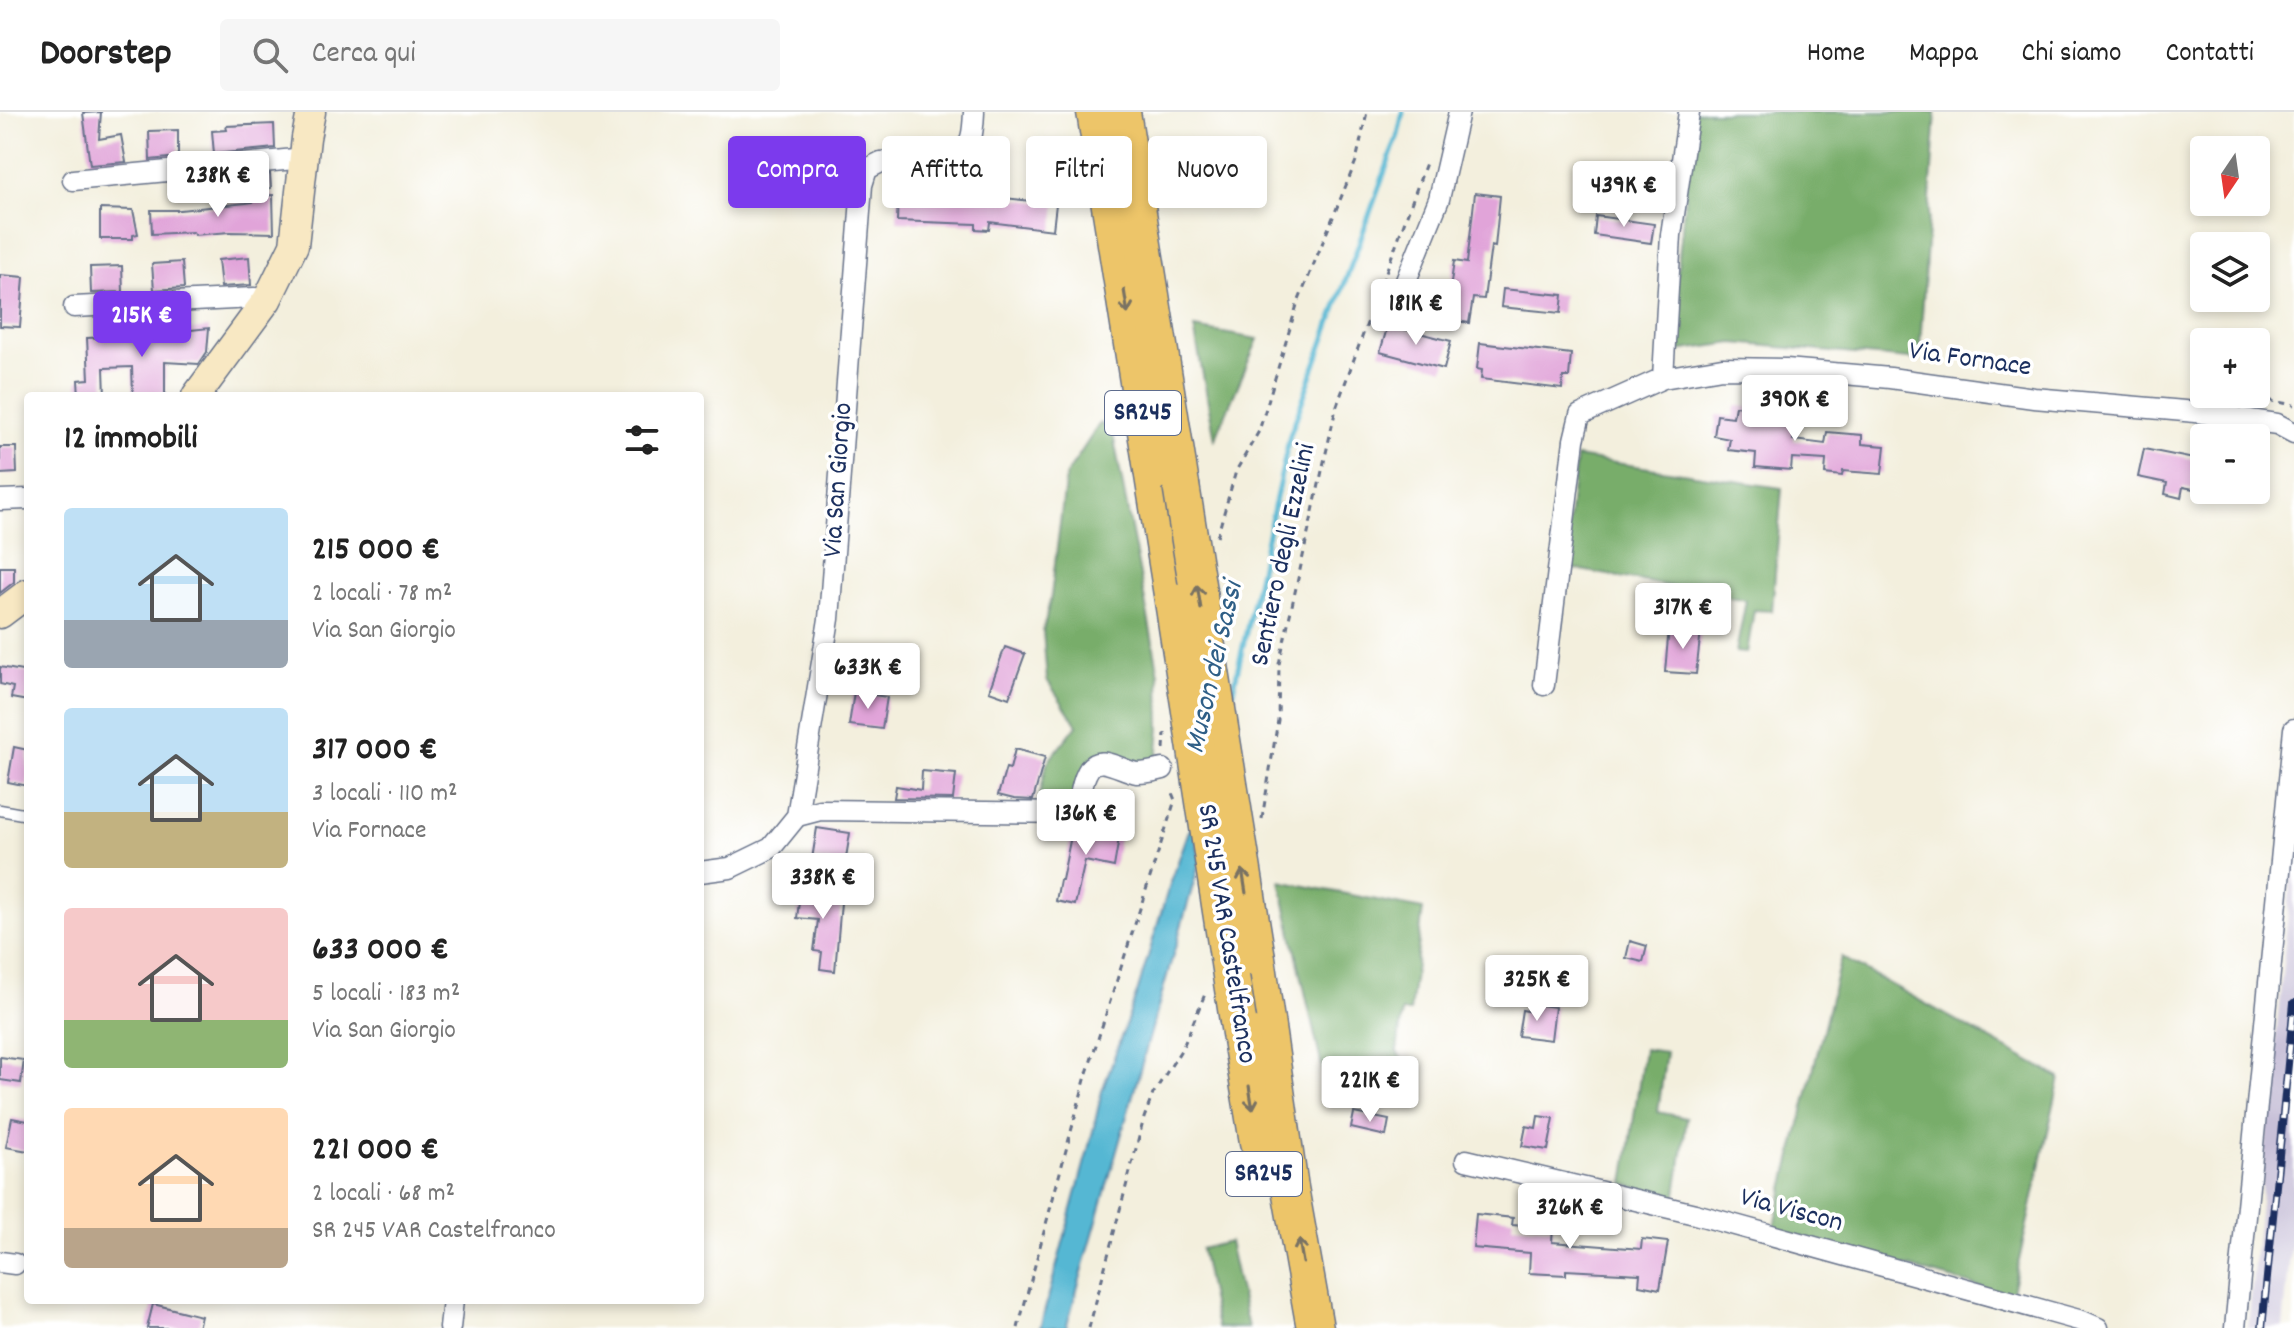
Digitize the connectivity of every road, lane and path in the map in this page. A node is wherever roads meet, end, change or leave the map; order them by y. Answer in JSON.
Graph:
{"nodes":[{"id":1,"x":311,"y":112,"type":"edge"},
{"id":2,"x":974,"y":112,"type":"edge"},
{"id":3,"x":1095,"y":112,"type":"edge"},
{"id":4,"x":1122,"y":112,"type":"edge"},
{"id":5,"x":1459,"y":112,"type":"edge"},
{"id":6,"x":1689,"y":112,"type":"edge"},
{"id":7,"x":1428,"y":156,"type":"dead end"},
{"id":8,"x":305,"y":158,"type":"junction"},
{"id":9,"x":73,"y":180,"type":"dead end"},
{"id":10,"x":267,"y":300,"type":"junction"},
{"id":11,"x":74,"y":307,"type":"dead end"},
{"id":12,"x":1395,"y":308,"type":"dead end"},
{"id":13,"x":1663,"y":378,"type":"junction"},
{"id":14,"x":199,"y":392,"type":"edge"},
{"id":15,"x":2270,"y":401,"type":"edge"},
{"id":16,"x":2294,"y":405,"type":"edge"},
{"id":17,"x":2294,"y":433,"type":"edge"},
{"id":18,"x":24,"y":499,"type":"edge"},
{"id":19,"x":0,"y":500,"type":"edge"},
{"id":20,"x":24,"y":596,"type":"edge"},
{"id":21,"x":0,"y":614,"type":"edge"},
{"id":22,"x":1544,"y":685,"type":"dead end"},
{"id":23,"x":2294,"y":729,"type":"edge"},
{"id":24,"x":1163,"y":769,"type":"dead end"},
{"id":25,"x":0,"y":810,"type":"edge"},
{"id":26,"x":24,"y":814,"type":"edge"},
{"id":27,"x":797,"y":816,"type":"junction"},
{"id":28,"x":1260,"y":825,"type":"dead end"},
{"id":29,"x":704,"y":871,"type":"edge"},
{"id":30,"x":1206,"y":993,"type":"dead end"},
{"id":31,"x":1466,"y":1160,"type":"dead end"},
{"id":32,"x":453,"y":1304,"type":"edge"},
{"id":33,"x":450,"y":1328,"type":"edge"},
{"id":34,"x":1089,"y":1328,"type":"edge"},
{"id":35,"x":1290,"y":1328,"type":"edge"},
{"id":36,"x":1315,"y":1328,"type":"edge"},
{"id":37,"x":2098,"y":1328,"type":"edge"},
{"id":38,"x":2235,"y":1328,"type":"edge"}],
"edges":[{"from":1,"to":8,"type":"street"},
{"from":2,"to":27,"type":"street","name":"Via San Giorgio"},
{"from":3,"to":35,"type":"highway","name":"SR 245 VAR Castelfranco","number":"SR245","one_way":true,"bridge":true},
{"from":36,"to":4,"type":"highway","name":"SR 245 VAR Castelfranco","number":"SR245","one_way":true,"bridge":true},
{"from":5,"to":12,"type":"street"},
{"from":6,"to":13,"type":"street"},
{"from":7,"to":28,"type":"path","name":"Sentiero degli Ezzelini"},
{"from":8,"to":9,"type":"street"},
{"from":8,"to":10,"type":"street"},
{"from":10,"to":11,"type":"street"},
{"from":10,"to":14,"type":"street"},
{"from":13,"to":17,"type":"street","name":"Via Fornace"},
{"from":13,"to":22,"type":"street","name":"Via Fornace"},
{"from":15,"to":16,"type":"path"},
{"from":18,"to":19,"type":"street"},
{"from":20,"to":21,"type":"street"},
{"from":23,"to":38,"type":"street"},
{"from":24,"to":27,"type":"street"},
{"from":25,"to":26,"type":"lane"},
{"from":27,"to":29,"type":"street","name":"Via San Giorgio"},
{"from":30,"to":34,"type":"path"},
{"from":31,"to":37,"type":"street","name":"Via Viscon"},
{"from":32,"to":33,"type":"street"}]}
